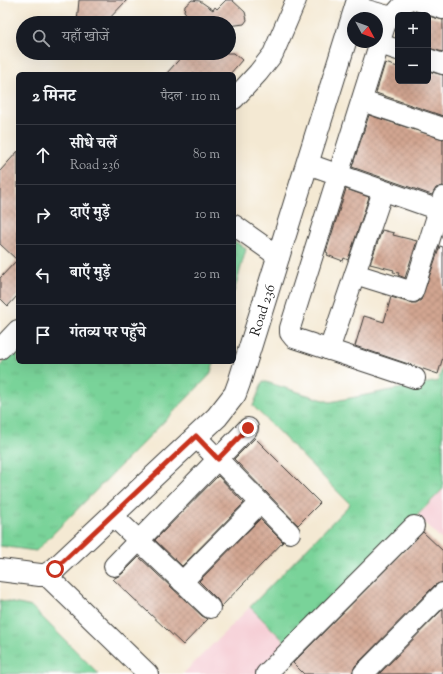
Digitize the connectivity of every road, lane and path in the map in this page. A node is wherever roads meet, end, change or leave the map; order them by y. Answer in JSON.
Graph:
{"nodes":[{"id":1,"x":296,"y":0,"type":"edge"},
{"id":2,"x":407,"y":0,"type":"edge"},
{"id":3,"x":416,"y":0,"type":"edge"},
{"id":4,"x":357,"y":4,"type":"edge"},
{"id":5,"x":443,"y":9,"type":"edge"},
{"id":6,"x":388,"y":16,"type":"junction"},
{"id":7,"x":389,"y":47,"type":"edge"},
{"id":8,"x":431,"y":60,"type":"edge"},
{"id":9,"x":443,"y":64,"type":"edge"},
{"id":10,"x":236,"y":97,"type":"edge"},
{"id":11,"x":362,"y":101,"type":"junction"},
{"id":12,"x":443,"y":128,"type":"edge"},
{"id":13,"x":308,"y":164,"type":"junction"},
{"id":14,"x":338,"y":175,"type":"junction"},
{"id":15,"x":383,"y":190,"type":"junction"},
{"id":16,"x":441,"y":203,"type":"edge"},
{"id":17,"x":236,"y":226,"type":"edge"},
{"id":18,"x":279,"y":257,"type":"junction"},
{"id":19,"x":354,"y":274,"type":"junction"},
{"id":20,"x":16,"y":332,"type":"edge"},
{"id":21,"x":0,"y":349,"type":"edge"},
{"id":22,"x":329,"y":350,"type":"junction"},
{"id":23,"x":415,"y":378,"type":"dead end"},
{"id":24,"x":248,"y":428,"type":"dead end"},
{"id":25,"x":196,"y":436,"type":"junction"},
{"id":26,"x":218,"y":459,"type":"junction"},
{"id":27,"x":260,"y":503,"type":"junction"},
{"id":28,"x":112,"y":515,"type":"junction"},
{"id":29,"x":414,"y":526,"type":"dead end"},
{"id":30,"x":290,"y":534,"type":"dead end"},
{"id":31,"x":138,"y":540,"type":"junction"},
{"id":32,"x":114,"y":566,"type":"dead end"},
{"id":33,"x":0,"y":570,"type":"edge"},
{"id":34,"x":46,"y":574,"type":"junction"},
{"id":35,"x":182,"y":582,"type":"junction"},
{"id":36,"x":443,"y":593,"type":"edge"},
{"id":37,"x":210,"y":608,"type":"dead end"},
{"id":38,"x":277,"y":671,"type":"edge"},
{"id":39,"x":148,"y":674,"type":"edge"},
{"id":40,"x":363,"y":674,"type":"edge"}],
"edges":[{"from":1,"to":10,"type":"street"},
{"from":2,"to":6,"type":"street"},
{"from":3,"to":5,"type":"street"},
{"from":4,"to":6,"type":"street"},
{"from":4,"to":13,"type":"street","name":"Road 236"},
{"from":6,"to":7,"type":"street"},
{"from":7,"to":11,"type":"street"},
{"from":8,"to":9,"type":"street"},
{"from":11,"to":12,"type":"street"},
{"from":11,"to":14,"type":"street"},
{"from":13,"to":14,"type":"street"},
{"from":13,"to":18,"type":"street","name":"Road 236"},
{"from":14,"to":15,"type":"street"},
{"from":14,"to":22,"type":"street"},
{"from":15,"to":16,"type":"street"},
{"from":15,"to":19,"type":"street"},
{"from":16,"to":19,"type":"street"},
{"from":17,"to":18,"type":"street"},
{"from":18,"to":25,"type":"street","name":"Road 236"},
{"from":19,"to":22,"type":"street"},
{"from":20,"to":21,"type":"street"},
{"from":22,"to":23,"type":"street"},
{"from":24,"to":26,"type":"street"},
{"from":25,"to":26,"type":"street"},
{"from":25,"to":28,"type":"street","name":"Road 236"},
{"from":26,"to":27,"type":"street"},
{"from":26,"to":31,"type":"street"},
{"from":27,"to":30,"type":"street"},
{"from":27,"to":35,"type":"street"},
{"from":28,"to":31,"type":"street"},
{"from":28,"to":34,"type":"street","name":"Road 236"},
{"from":29,"to":38,"type":"street"},
{"from":31,"to":32,"type":"street"},
{"from":31,"to":35,"type":"street"},
{"from":33,"to":34,"type":"street"},
{"from":34,"to":39,"type":"street"},
{"from":35,"to":37,"type":"street"},
{"from":36,"to":40,"type":"street"}]}
